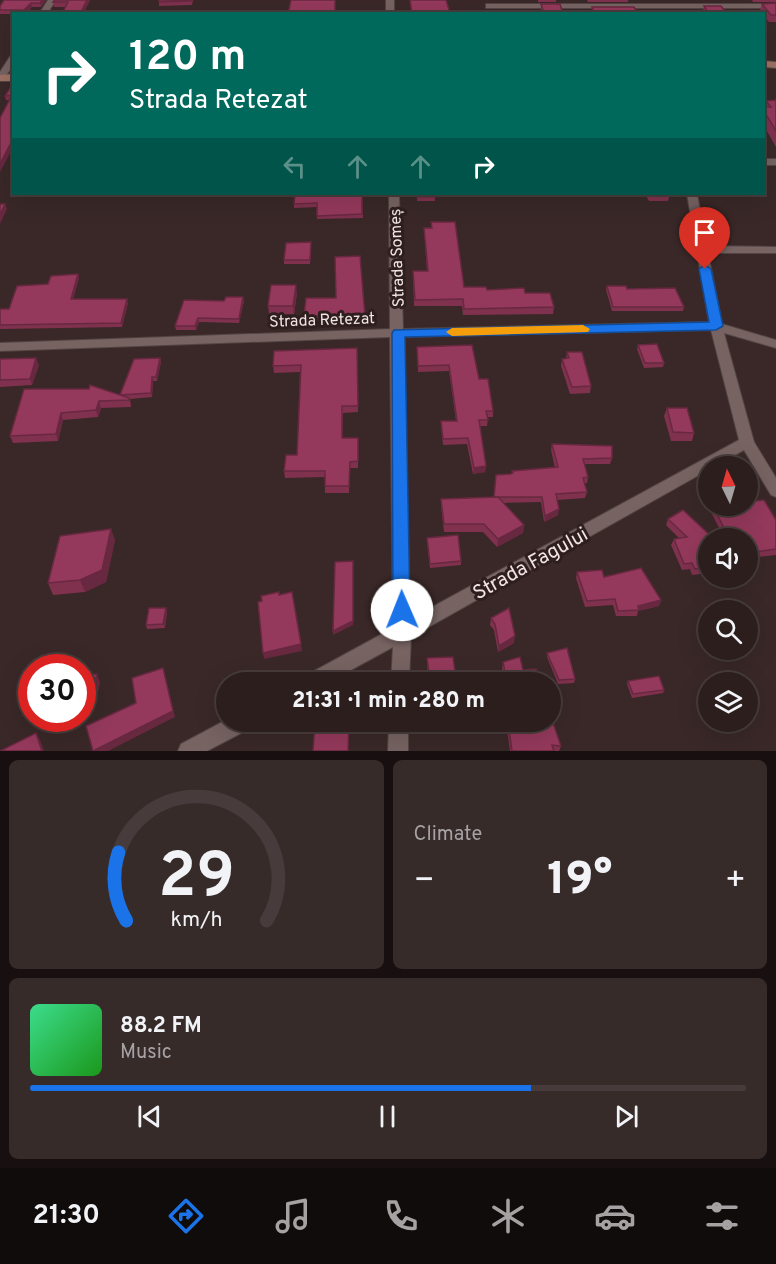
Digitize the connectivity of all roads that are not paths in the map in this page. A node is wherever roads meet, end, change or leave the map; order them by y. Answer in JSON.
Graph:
{"nodes":[{"id":1,"x":480,"y":0,"type":"edge"},
{"id":2,"x":489,"y":6,"type":"junction"},
{"id":3,"x":776,"y":6,"type":"edge"},
{"id":4,"x":502,"y":12,"type":"edge"},
{"id":5,"x":12,"y":60,"type":"edge"},
{"id":6,"x":0,"y":78,"type":"edge"},
{"id":7,"x":394,"y":195,"type":"edge"},
{"id":8,"x":692,"y":195,"type":"edge"},
{"id":9,"x":701,"y":249,"type":"junction"},
{"id":10,"x":776,"y":250,"type":"edge"},
{"id":11,"x":716,"y":326,"type":"junction"},
{"id":12,"x":398,"y":333,"type":"junction"},
{"id":13,"x":776,"y":344,"type":"edge"},
{"id":14,"x":0,"y":347,"type":"edge"},
{"id":15,"x":747,"y":442,"type":"junction"},
{"id":16,"x":776,"y":491,"type":"edge"},
{"id":17,"x":402,"y":633,"type":"junction"},
{"id":18,"x":330,"y":672,"type":"edge"},
{"id":19,"x":400,"y":672,"type":"edge"},
{"id":20,"x":223,"y":732,"type":"edge"},
{"id":21,"x":399,"y":732,"type":"edge"},
{"id":22,"x":188,"y":751,"type":"edge"},
{"id":23,"x":398,"y":751,"type":"edge"}],
"edges":[{"from":1,"to":2,"type":"street"},
{"from":2,"to":3,"type":"street"},
{"from":2,"to":4,"type":"street"},
{"from":5,"to":6,"type":"street"},
{"from":7,"to":12,"type":"street","name":"Strada Someș"},
{"from":8,"to":9,"type":"street"},
{"from":9,"to":10,"type":"street"},
{"from":9,"to":11,"type":"street"},
{"from":11,"to":12,"type":"street","name":"Strada Retezat"},
{"from":11,"to":13,"type":"street","name":"Strada Retezat"},
{"from":11,"to":15,"type":"street"},
{"from":12,"to":14,"type":"street","name":"Strada Retezat"},
{"from":12,"to":17,"type":"street","name":"Strada Someș"},
{"from":15,"to":16,"type":"street"},
{"from":15,"to":17,"type":"street","name":"Strada Fagului"},
{"from":17,"to":18,"type":"street","name":"Strada Fagului"},
{"from":17,"to":19,"type":"street","name":"Strada Someș"},
{"from":20,"to":22,"type":"street"},
{"from":21,"to":23,"type":"street"}]}
